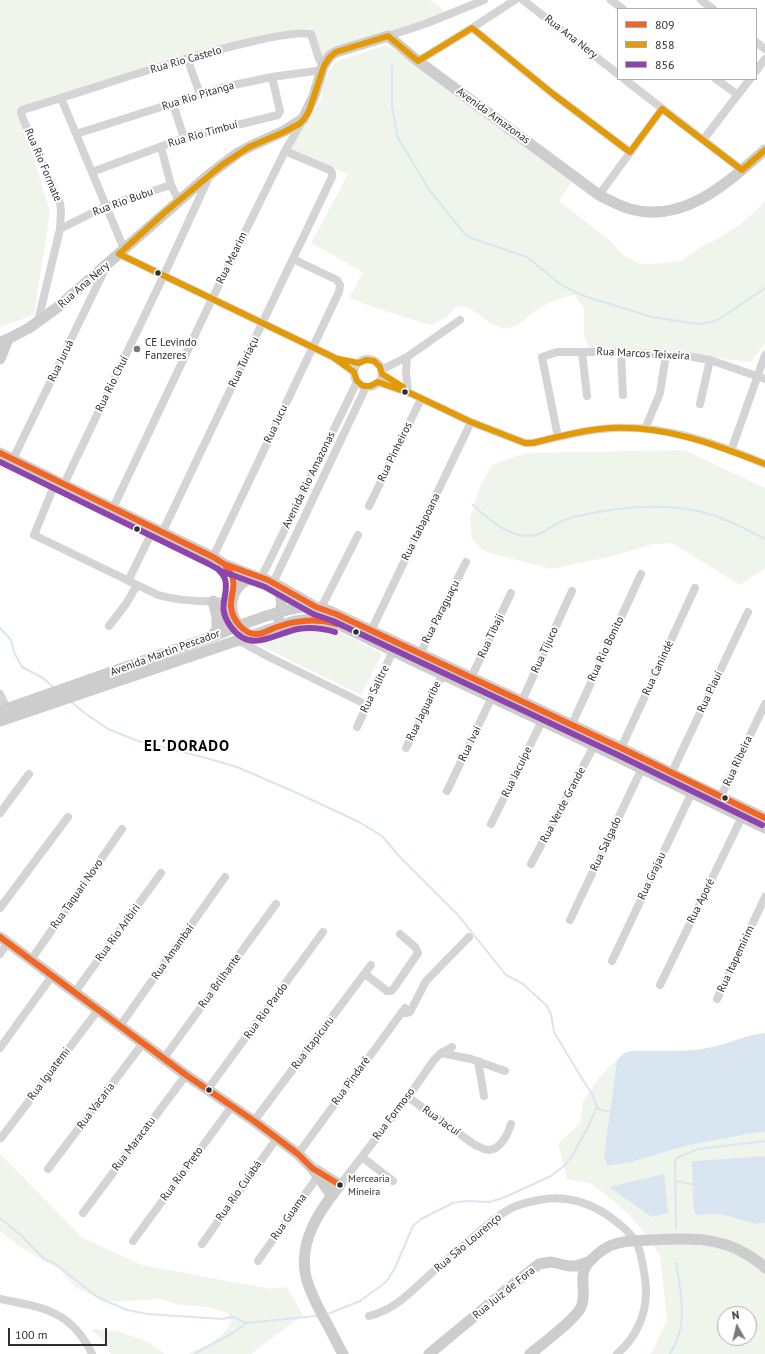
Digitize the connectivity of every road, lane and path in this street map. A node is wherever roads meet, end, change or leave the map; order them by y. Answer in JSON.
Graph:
{"nodes":[{"id":1,"x":484,"y":0,"type":"edge"},
{"id":2,"x":515,"y":0,"type":"edge"},
{"id":3,"x":523,"y":0,"type":"edge"},
{"id":4,"x":611,"y":0,"type":"edge"},
{"id":5,"x":701,"y":0,"type":"edge"},
{"id":6,"x":622,"y":8,"type":"edge"},
{"id":7,"x":712,"y":8,"type":"edge"},
{"id":8,"x":472,"y":28,"type":"junction"},
{"id":9,"x":388,"y":36,"type":"junction"},
{"id":10,"x":757,"y":43,"type":"edge"},
{"id":11,"x":765,"y":49,"type":"edge"},
{"id":12,"x":187,"y":58,"type":"junction"},
{"id":13,"x":765,"y":59,"type":"edge"},
{"id":14,"x":418,"y":61,"type":"junction"},
{"id":15,"x":323,"y":68,"type":"junction"},
{"id":16,"x":757,"y":70,"type":"edge"},
{"id":17,"x":617,"y":73,"type":"edge"},
{"id":18,"x":272,"y":77,"type":"junction"},
{"id":19,"x":625,"y":80,"type":"edge"},
{"id":20,"x":717,"y":80,"type":"edge"},
{"id":21,"x":749,"y":80,"type":"edge"},
{"id":22,"x":200,"y":94,"type":"junction"},
{"id":23,"x":738,"y":95,"type":"junction"},
{"id":24,"x":62,"y":98,"type":"junction"},
{"id":25,"x":173,"y":104,"type":"junction"},
{"id":26,"x":30,"y":108,"type":"joint"},
{"id":27,"x":662,"y":109,"type":"junction"},
{"id":28,"x":303,"y":119,"type":"junction"},
{"id":29,"x":76,"y":134,"type":"junction"},
{"id":30,"x":184,"y":138,"type":"junction"},
{"id":31,"x":703,"y":140,"type":"junction"},
{"id":32,"x":161,"y":147,"type":"junction"},
{"id":33,"x":765,"y":150,"type":"edge"},
{"id":34,"x":285,"y":151,"type":"junction"},
{"id":35,"x":630,"y":152,"type":"junction"},
{"id":36,"x":742,"y":170,"type":"junction"},
{"id":37,"x":92,"y":172,"type":"junction"},
{"id":38,"x":210,"y":174,"type":"junction"},
{"id":39,"x":171,"y":185,"type":"junction"},
{"id":40,"x":599,"y":195,"type":"junction"},
{"id":41,"x":179,"y":200,"type":"junction"},
{"id":42,"x":106,"y":206,"type":"junction"},
{"id":43,"x":58,"y":232,"type":"junction"},
{"id":44,"x":122,"y":252,"type":"junction"},
{"id":45,"x":293,"y":259,"type":"junction"},
{"id":46,"x":108,"y":263,"type":"junction"},
{"id":47,"x":164,"y":275,"type":"junction"},
{"id":48,"x":212,"y":299,"type":"junction"},
{"id":49,"x":460,"y":320,"type":"dead end"},
{"id":50,"x":38,"y":321,"type":"junction"},
{"id":51,"x":262,"y":324,"type":"junction"},
{"id":52,"x":4,"y":341,"type":"edge"},
{"id":53,"x":312,"y":348,"type":"junction"},
{"id":54,"x":582,"y":352,"type":"junction"},
{"id":55,"x":621,"y":352,"type":"junction"},
{"id":56,"x":666,"y":354,"type":"junction"},
{"id":57,"x":765,"y":355,"type":"edge"},
{"id":58,"x":407,"y":357,"type":"junction"},
{"id":59,"x":333,"y":358,"type":"junction"},
{"id":60,"x":0,"y":359,"type":"edge"},
{"id":61,"x":710,"y":360,"type":"junction"},
{"id":62,"x":359,"y":363,"type":"junction"},
{"id":63,"x":354,"y":372,"type":"junction"},
{"id":64,"x":380,"y":376,"type":"junction"},
{"id":65,"x":757,"y":376,"type":"junction"},
{"id":66,"x":765,"y":379,"type":"edge"},
{"id":67,"x":357,"y":382,"type":"junction"},
{"id":68,"x":366,"y":387,"type":"junction"},
{"id":69,"x":410,"y":392,"type":"junction"},
{"id":70,"x":623,"y":395,"type":"dead end"},
{"id":71,"x":587,"y":396,"type":"dead end"},
{"id":72,"x":421,"y":399,"type":"junction"},
{"id":73,"x":700,"y":404,"type":"dead end"},
{"id":74,"x":471,"y":422,"type":"junction"},
{"id":75,"x":645,"y":429,"type":"junction"},
{"id":76,"x":558,"y":437,"type":"junction"},
{"id":77,"x":731,"y":451,"type":"junction"},
{"id":78,"x":0,"y":453,"type":"edge"},
{"id":79,"x":13,"y":459,"type":"junction"},
{"id":80,"x":765,"y":464,"type":"edge"},
{"id":81,"x":60,"y":483,"type":"junction"},
{"id":82,"x":369,"y":506,"type":"dead end"},
{"id":83,"x":113,"y":508,"type":"junction"},
{"id":84,"x":158,"y":531,"type":"junction"},
{"id":85,"x":358,"y":535,"type":"dead end"},
{"id":86,"x":213,"y":557,"type":"junction"},
{"id":87,"x":466,"y":562,"type":"dead end"},
{"id":88,"x":224,"y":564,"type":"junction"},
{"id":89,"x":641,"y":574,"type":"dead end"},
{"id":90,"x":259,"y":578,"type":"junction"},
{"id":91,"x":128,"y":581,"type":"junction"},
{"id":92,"x":274,"y":584,"type":"junction"},
{"id":93,"x":137,"y":585,"type":"junction"},
{"id":94,"x":695,"y":588,"type":"dead end"},
{"id":95,"x":572,"y":591,"type":"dead end"},
{"id":96,"x":510,"y":593,"type":"dead end"},
{"id":97,"x":232,"y":600,"type":"junction"},
{"id":98,"x":213,"y":601,"type":"junction"},
{"id":99,"x":318,"y":607,"type":"junction"},
{"id":100,"x":281,"y":612,"type":"junction"},
{"id":101,"x":748,"y":612,"type":"dead end"},
{"id":102,"x":108,"y":626,"type":"dead end"},
{"id":103,"x":240,"y":626,"type":"junction"},
{"id":104,"x":274,"y":628,"type":"junction"},
{"id":105,"x":371,"y":631,"type":"junction"},
{"id":106,"x":214,"y":633,"type":"junction"},
{"id":107,"x":256,"y":634,"type":"junction"},
{"id":108,"x":238,"y":640,"type":"junction"},
{"id":109,"x":393,"y":651,"type":"junction"},
{"id":110,"x":418,"y":658,"type":"junction"},
{"id":111,"x":443,"y":674,"type":"junction"},
{"id":112,"x":471,"y":678,"type":"junction"},
{"id":113,"x":0,"y":694,"type":"edge"},
{"id":114,"x":492,"y":697,"type":"junction"},
{"id":115,"x":765,"y":704,"type":"edge"},
{"id":116,"x":367,"y":705,"type":"junction"},
{"id":117,"x":520,"y":705,"type":"junction"},
{"id":118,"x":4,"y":710,"type":"edge"},
{"id":119,"x":0,"y":721,"type":"edge"},
{"id":120,"x":542,"y":721,"type":"junction"},
{"id":121,"x":572,"y":724,"type":"junction"},
{"id":122,"x":357,"y":727,"type":"dead end"},
{"id":123,"x":597,"y":747,"type":"junction"},
{"id":124,"x":406,"y":748,"type":"dead end"},
{"id":125,"x":620,"y":753,"type":"junction"},
{"id":126,"x":642,"y":763,"type":"junction"},
{"id":127,"x":672,"y":772,"type":"junction"},
{"id":128,"x":29,"y":774,"type":"dead end"},
{"id":129,"x":447,"y":791,"type":"dead end"},
{"id":130,"x":692,"y":792,"type":"junction"},
{"id":131,"x":721,"y":796,"type":"junction"},
{"id":132,"x":0,"y":813,"type":"edge"},
{"id":133,"x":68,"y":817,"type":"dead end"},
{"id":134,"x":742,"y":817,"type":"junction"},
{"id":135,"x":765,"y":818,"type":"edge"},
{"id":136,"x":491,"y":824,"type":"dead end"},
{"id":137,"x":765,"y":828,"type":"edge"},
{"id":138,"x":122,"y":829,"type":"dead end"},
{"id":139,"x":531,"y":864,"type":"dead end"},
{"id":140,"x":161,"y":874,"type":"dead end"},
{"id":141,"x":226,"y":878,"type":"dead end"},
{"id":142,"x":765,"y":897,"type":"edge"},
{"id":143,"x":276,"y":904,"type":"dead end"},
{"id":144,"x":0,"y":908,"type":"edge"},
{"id":145,"x":570,"y":920,"type":"dead end"},
{"id":146,"x":323,"y":932,"type":"dead end"},
{"id":147,"x":400,"y":934,"type":"dead end"},
{"id":148,"x":469,"y":937,"type":"dead end"},
{"id":149,"x":4,"y":940,"type":"edge"},
{"id":150,"x":0,"y":954,"type":"edge"},
{"id":151,"x":31,"y":960,"type":"junction"},
{"id":152,"x":612,"y":961,"type":"dead end"},
{"id":153,"x":371,"y":965,"type":"dead end"},
{"id":154,"x":365,"y":974,"type":"junction"},
{"id":155,"x":52,"y":976,"type":"junction"},
{"id":156,"x":660,"y":985,"type":"dead end"},
{"id":157,"x":75,"y":992,"type":"junction"},
{"id":158,"x":717,"y":999,"type":"dead end"},
{"id":159,"x":98,"y":1010,"type":"junction"},
{"id":160,"x":120,"y":1026,"type":"junction"},
{"id":161,"x":143,"y":1043,"type":"junction"},
{"id":162,"x":452,"y":1047,"type":"dead end"},
{"id":163,"x":0,"y":1048,"type":"edge"},
{"id":164,"x":441,"y":1053,"type":"junction"},
{"id":165,"x":164,"y":1058,"type":"junction"},
{"id":166,"x":478,"y":1061,"type":"junction"},
{"id":167,"x":505,"y":1071,"type":"dead end"},
{"id":168,"x":186,"y":1075,"type":"junction"},
{"id":169,"x":208,"y":1089,"type":"junction"},
{"id":170,"x":484,"y":1096,"type":"dead end"},
{"id":171,"x":408,"y":1097,"type":"junction"},
{"id":172,"x":232,"y":1106,"type":"junction"},
{"id":173,"x":254,"y":1121,"type":"junction"},
{"id":174,"x":511,"y":1124,"type":"dead end"},
{"id":175,"x":1,"y":1138,"type":"dead end"},
{"id":176,"x":277,"y":1138,"type":"junction"},
{"id":177,"x":298,"y":1154,"type":"junction"},
{"id":178,"x":362,"y":1157,"type":"junction"},
{"id":179,"x":48,"y":1169,"type":"dead end"},
{"id":180,"x":316,"y":1173,"type":"junction"},
{"id":181,"x":393,"y":1182,"type":"dead end"},
{"id":182,"x":340,"y":1185,"type":"junction"},
{"id":183,"x":332,"y":1196,"type":"junction"},
{"id":184,"x":83,"y":1213,"type":"dead end"},
{"id":185,"x":636,"y":1241,"type":"junction"},
{"id":186,"x":132,"y":1242,"type":"dead end"},
{"id":187,"x":202,"y":1244,"type":"dead end"},
{"id":188,"x":258,"y":1261,"type":"dead end"},
{"id":189,"x":588,"y":1262,"type":"junction"},
{"id":190,"x":569,"y":1266,"type":"junction"},
{"id":191,"x":765,"y":1268,"type":"edge"},
{"id":192,"x":582,"y":1280,"type":"junction"},
{"id":193,"x":0,"y":1299,"type":"edge"},
{"id":194,"x":369,"y":1316,"type":"dead end"},
{"id":195,"x":92,"y":1354,"type":"edge"},
{"id":196,"x":343,"y":1354,"type":"edge"},
{"id":197,"x":429,"y":1354,"type":"edge"},
{"id":198,"x":530,"y":1354,"type":"edge"},
{"id":199,"x":617,"y":1354,"type":"edge"}],
"edges":[{"from":1,"to":9,"type":"street"},
{"from":2,"to":8,"type":"street"},
{"from":3,"to":17,"type":"street","name":"Rua Ana Nery"},
{"from":4,"to":6,"type":"street"},
{"from":5,"to":7,"type":"street"},
{"from":8,"to":14,"type":"street"},
{"from":8,"to":35,"type":"street"},
{"from":9,"to":14,"type":"street","name":"Avenida Amazonas"},
{"from":9,"to":15,"type":"street"},
{"from":10,"to":11,"type":"street"},
{"from":12,"to":15,"type":"street","name":"Rua Rio Castelo"},
{"from":12,"to":22,"type":"street"},
{"from":12,"to":24,"type":"street","name":"Rua Rio Castelo"},
{"from":13,"to":16,"type":"street"},
{"from":14,"to":40,"type":"street","name":"Avenida Amazonas"},
{"from":15,"to":18,"type":"street","name":"Rua Rio Pitanga"},
{"from":15,"to":28,"type":"street"},
{"from":18,"to":22,"type":"street","name":"Rua Rio Pitanga"},
{"from":18,"to":30,"type":"street","name":"Rua Rio Timbuí"},
{"from":19,"to":27,"type":"street"},
{"from":20,"to":23,"type":"street"},
{"from":21,"to":23,"type":"street"},
{"from":22,"to":25,"type":"street","name":"Rua Rio Pitanga"},
{"from":23,"to":31,"type":"street"},
{"from":24,"to":26,"type":"street","name":"Rua Rio Castelo"},
{"from":24,"to":29,"type":"street"},
{"from":25,"to":29,"type":"street","name":"Rua Rio Pitanga"},
{"from":25,"to":30,"type":"street"},
{"from":26,"to":43,"type":"street","name":"Rua Rio Formate"},
{"from":27,"to":31,"type":"street"},
{"from":27,"to":35,"type":"street"},
{"from":28,"to":34,"type":"street","name":"Rua Mearim"},
{"from":28,"to":38,"type":"street","name":"Rua Ana Nery"},
{"from":29,"to":37,"type":"street"},
{"from":30,"to":32,"type":"street","name":"Rua Rio Timbuí"},
{"from":31,"to":36,"type":"street"},
{"from":32,"to":37,"type":"street","name":"Rua Rio Timbuí"},
{"from":32,"to":39,"type":"street"},
{"from":33,"to":36,"type":"street"},
{"from":34,"to":45,"type":"street","name":"Rua Turiaçu"},
{"from":34,"to":48,"type":"street","name":"Rua Mearim"},
{"from":35,"to":40,"type":"street"},
{"from":36,"to":40,"type":"street"},
{"from":37,"to":42,"type":"street"},
{"from":38,"to":41,"type":"street","name":"Rua Ana Nery"},
{"from":38,"to":47,"type":"street","name":"Rua Rio Chuí"},
{"from":39,"to":41,"type":"street"},
{"from":39,"to":42,"type":"street","name":"Rua Rio Bubu"},
{"from":41,"to":44,"type":"street","name":"Rua Ana Nery"},
{"from":42,"to":43,"type":"street","name":"Rua Rio Bubu"},
{"from":42,"to":44,"type":"street"},
{"from":43,"to":50,"type":"street"},
{"from":44,"to":46,"type":"street","name":"Rua Ana Nery"},
{"from":44,"to":47,"type":"street"},
{"from":45,"to":51,"type":"street","name":"Rua Turiaçu"},
{"from":45,"to":53,"type":"street","name":"Rua Jucu"},
{"from":46,"to":50,"type":"street","name":"Rua Ana Nery"},
{"from":46,"to":79,"type":"street","name":"Rua Juruá"},
{"from":47,"to":48,"type":"street"},
{"from":47,"to":81,"type":"street","name":"Rua Rio Chuí"},
{"from":48,"to":51,"type":"street"},
{"from":48,"to":83,"type":"street","name":"Rua Mearim"},
{"from":49,"to":58,"type":"street"},
{"from":50,"to":52,"type":"street","name":"Rua Ana Nery"},
{"from":51,"to":53,"type":"street"},
{"from":51,"to":84,"type":"street","name":"Rua Turiaçu"},
{"from":52,"to":60,"type":"street"},
{"from":53,"to":59,"type":"street"},
{"from":53,"to":86,"type":"street","name":"Rua Jucu"},
{"from":54,"to":55,"type":"street","name":"Rua Marcos Teixeira"},
{"from":54,"to":71,"type":"street"},
{"from":54,"to":76,"type":"street","name":"Rua Marcos Teixeira"},
{"from":55,"to":56,"type":"street","name":"Rua Marcos Teixeira"},
{"from":55,"to":70,"type":"street"},
{"from":56,"to":61,"type":"street","name":"Rua Marcos Teixeira"},
{"from":56,"to":75,"type":"street"},
{"from":57,"to":65,"type":"street"},
{"from":58,"to":64,"type":"street"},
{"from":58,"to":69,"type":"street"},
{"from":59,"to":62,"type":"street"},
{"from":59,"to":63,"type":"street"},
{"from":61,"to":65,"type":"street","name":"Rua Marcos Teixeira"},
{"from":61,"to":73,"type":"street"},
{"from":62,"to":63,"type":"street"},
{"from":62,"to":64,"type":"street"},
{"from":63,"to":67,"type":"street"},
{"from":64,"to":68,"type":"street"},
{"from":64,"to":69,"type":"street"},
{"from":65,"to":66,"type":"street","name":"Rua Marcos Teixeira"},
{"from":65,"to":77,"type":"street"},
{"from":67,"to":68,"type":"street"},
{"from":67,"to":90,"type":"street","name":"Avenida Rio Amazonas"},
{"from":68,"to":92,"type":"street","name":"Avenida Rio Amazonas"},
{"from":69,"to":72,"type":"street"},
{"from":72,"to":74,"type":"street"},
{"from":72,"to":82,"type":"street","name":"Rua Pinheiros"},
{"from":74,"to":76,"type":"street"},
{"from":74,"to":105,"type":"street","name":"Rua Itabapoana"},
{"from":75,"to":76,"type":"street"},
{"from":75,"to":77,"type":"street"},
{"from":77,"to":80,"type":"street"},
{"from":78,"to":79,"type":"street"},
{"from":79,"to":81,"type":"street"},
{"from":81,"to":83,"type":"street"},
{"from":81,"to":91,"type":"street","name":"Rua Rio Chuí"},
{"from":83,"to":84,"type":"street"},
{"from":84,"to":86,"type":"street"},
{"from":84,"to":91,"type":"street","name":"Rua Turiaçu"},
{"from":85,"to":99,"type":"street"},
{"from":86,"to":88,"type":"street"},
{"from":87,"to":110,"type":"street","name":"Rua Paraguaçu"},
{"from":88,"to":90,"type":"street"},
{"from":88,"to":97,"type":"street"},
{"from":89,"to":121,"type":"street","name":"Rua Rio Bonito"},
{"from":90,"to":92,"type":"street"},
{"from":90,"to":97,"type":"street"},
{"from":91,"to":93,"type":"street"},
{"from":92,"to":99,"type":"street"},
{"from":92,"to":100,"type":"street"},
{"from":93,"to":98,"type":"street"},
{"from":93,"to":102,"type":"street"},
{"from":94,"to":125,"type":"street","name":"Rua Canindé"},
{"from":95,"to":117,"type":"street","name":"Rua Tijuco"},
{"from":96,"to":112,"type":"street","name":"Rua Tibaji"},
{"from":97,"to":98,"type":"street"},
{"from":97,"to":103,"type":"street"},
{"from":97,"to":106,"type":"street"},
{"from":98,"to":106,"type":"street"},
{"from":99,"to":100,"type":"street","name":"Avenida Martin Pescador"},
{"from":99,"to":105,"type":"street","name":"Avenida Martin Pescador"},
{"from":100,"to":103,"type":"street","name":"Avenida Martin Pescador"},
{"from":100,"to":104,"type":"street"},
{"from":101,"to":127,"type":"street","name":"Rua Piauí"},
{"from":103,"to":106,"type":"street","name":"Avenida Martin Pescador"},
{"from":103,"to":107,"type":"street"},
{"from":104,"to":107,"type":"street","name":"Avenida Martin Pescador"},
{"from":104,"to":109,"type":"street","name":"Avenida Martin Pescador"},
{"from":105,"to":110,"type":"street","name":"Avenida Martin Pescador"},
{"from":106,"to":118,"type":"street","name":"Avenida Martin Pescador"},
{"from":107,"to":108,"type":"street","name":"Avenida Martin Pescador"},
{"from":108,"to":116,"type":"street"},
{"from":108,"to":119,"type":"street","name":"Avenida Martin Pescador"},
{"from":109,"to":110,"type":"street","name":"Avenida Martin Pescador"},
{"from":109,"to":116,"type":"street","name":"Rua Salitre"},
{"from":110,"to":111,"type":"street","name":"Avenida Martin Pescador"},
{"from":110,"to":112,"type":"street","name":"Avenida Martin Pescador"},
{"from":111,"to":114,"type":"street","name":"Avenida Martin Pescador"},
{"from":111,"to":124,"type":"street","name":"Rua Jaguaribe"},
{"from":112,"to":117,"type":"street","name":"Avenida Martin Pescador"},
{"from":113,"to":118,"type":"street"},
{"from":114,"to":117,"type":"street","name":"Avenida Martin Pescador"},
{"from":114,"to":129,"type":"street","name":"Rua Ivaí"},
{"from":115,"to":131,"type":"street","name":"Rua Ribeira"},
{"from":116,"to":122,"type":"street","name":"Rua Salitre"},
{"from":117,"to":120,"type":"street","name":"Avenida Martin Pescador"},
{"from":117,"to":121,"type":"street","name":"Avenida Martin Pescador"},
{"from":120,"to":123,"type":"street","name":"Avenida Martin Pescador"},
{"from":120,"to":136,"type":"street","name":"Rua Jacuípe"},
{"from":121,"to":125,"type":"street","name":"Avenida Martin Pescador"},
{"from":123,"to":125,"type":"street","name":"Avenida Martin Pescador"},
{"from":123,"to":139,"type":"street","name":"Rua Verde Grande"},
{"from":125,"to":126,"type":"street","name":"Avenida Martin Pescador"},
{"from":126,"to":127,"type":"street","name":"Avenida Martin Pescador"},
{"from":126,"to":130,"type":"street","name":"Avenida Martin Pescador"},
{"from":126,"to":145,"type":"street","name":"Rua Salgado"},
{"from":127,"to":131,"type":"street","name":"Avenida Martin Pescador"},
{"from":128,"to":132,"type":"street"},
{"from":130,"to":134,"type":"street","name":"Avenida Martin Pescador"},
{"from":130,"to":152,"type":"street","name":"Rua Grajau"},
{"from":131,"to":135,"type":"street","name":"Avenida Martin Pescador"},
{"from":133,"to":144,"type":"street"},
{"from":134,"to":137,"type":"street","name":"Avenida Martin Pescador"},
{"from":134,"to":156,"type":"street","name":"Rua Aporé"},
{"from":138,"to":151,"type":"street","name":"Rua Taquari Novo"},
{"from":140,"to":157,"type":"street","name":"Rua Rio Aribiri"},
{"from":141,"to":160,"type":"street","name":"Rua Amambaí"},
{"from":142,"to":158,"type":"street","name":"Rua Itapemirim"},
{"from":143,"to":165,"type":"street","name":"Rua Brilhante"},
{"from":146,"to":169,"type":"street","name":"Rua Rio Pardo"},
{"from":147,"to":154,"type":"street"},
{"from":148,"to":177,"type":"street","name":"Rua Pindaré"},
{"from":149,"to":150,"type":"street"},
{"from":149,"to":151,"type":"street"},
{"from":151,"to":155,"type":"street"},
{"from":153,"to":154,"type":"street","name":"Rua Itapicuru"},
{"from":154,"to":173,"type":"street","name":"Rua Itapicuru"},
{"from":155,"to":157,"type":"street"},
{"from":155,"to":163,"type":"street"},
{"from":157,"to":159,"type":"street"},
{"from":159,"to":160,"type":"street"},
{"from":159,"to":175,"type":"street","name":"Rua Iguatemi"},
{"from":160,"to":161,"type":"street"},
{"from":161,"to":165,"type":"street"},
{"from":161,"to":179,"type":"street","name":"Rua Vacaria"},
{"from":162,"to":164,"type":"street","name":"Rua Formoso"},
{"from":164,"to":166,"type":"street"},
{"from":164,"to":171,"type":"street","name":"Rua Formoso"},
{"from":165,"to":168,"type":"street"},
{"from":166,"to":167,"type":"street"},
{"from":166,"to":170,"type":"street"},
{"from":168,"to":169,"type":"street"},
{"from":168,"to":184,"type":"street","name":"Rua Maracatu"},
{"from":169,"to":172,"type":"street"},
{"from":171,"to":174,"type":"street","name":"Rua Jacuí"},
{"from":171,"to":178,"type":"street","name":"Rua Formoso"},
{"from":172,"to":173,"type":"street"},
{"from":172,"to":186,"type":"street","name":"Rua Rio Preto"},
{"from":173,"to":176,"type":"street"},
{"from":176,"to":177,"type":"street"},
{"from":176,"to":187,"type":"street","name":"Rua Rio Cuiabá"},
{"from":177,"to":180,"type":"street"},
{"from":178,"to":181,"type":"street"},
{"from":178,"to":182,"type":"street","name":"Rua Formoso"},
{"from":180,"to":182,"type":"street"},
{"from":180,"to":183,"type":"street"},
{"from":180,"to":188,"type":"street","name":"Rua Guama"},
{"from":182,"to":183,"type":"street"},
{"from":183,"to":196,"type":"street"},
{"from":185,"to":189,"type":"street"},
{"from":185,"to":191,"type":"street"},
{"from":185,"to":194,"type":"street","name":"Rua São Lourenço"},
{"from":185,"to":199,"type":"street"},
{"from":189,"to":190,"type":"street","name":"Rua Juiz de Fora"},
{"from":189,"to":192,"type":"street"},
{"from":190,"to":192,"type":"street"},
{"from":190,"to":197,"type":"street","name":"Rua Juiz de Fora"},
{"from":192,"to":198,"type":"street"},
{"from":193,"to":195,"type":"street"}]}
